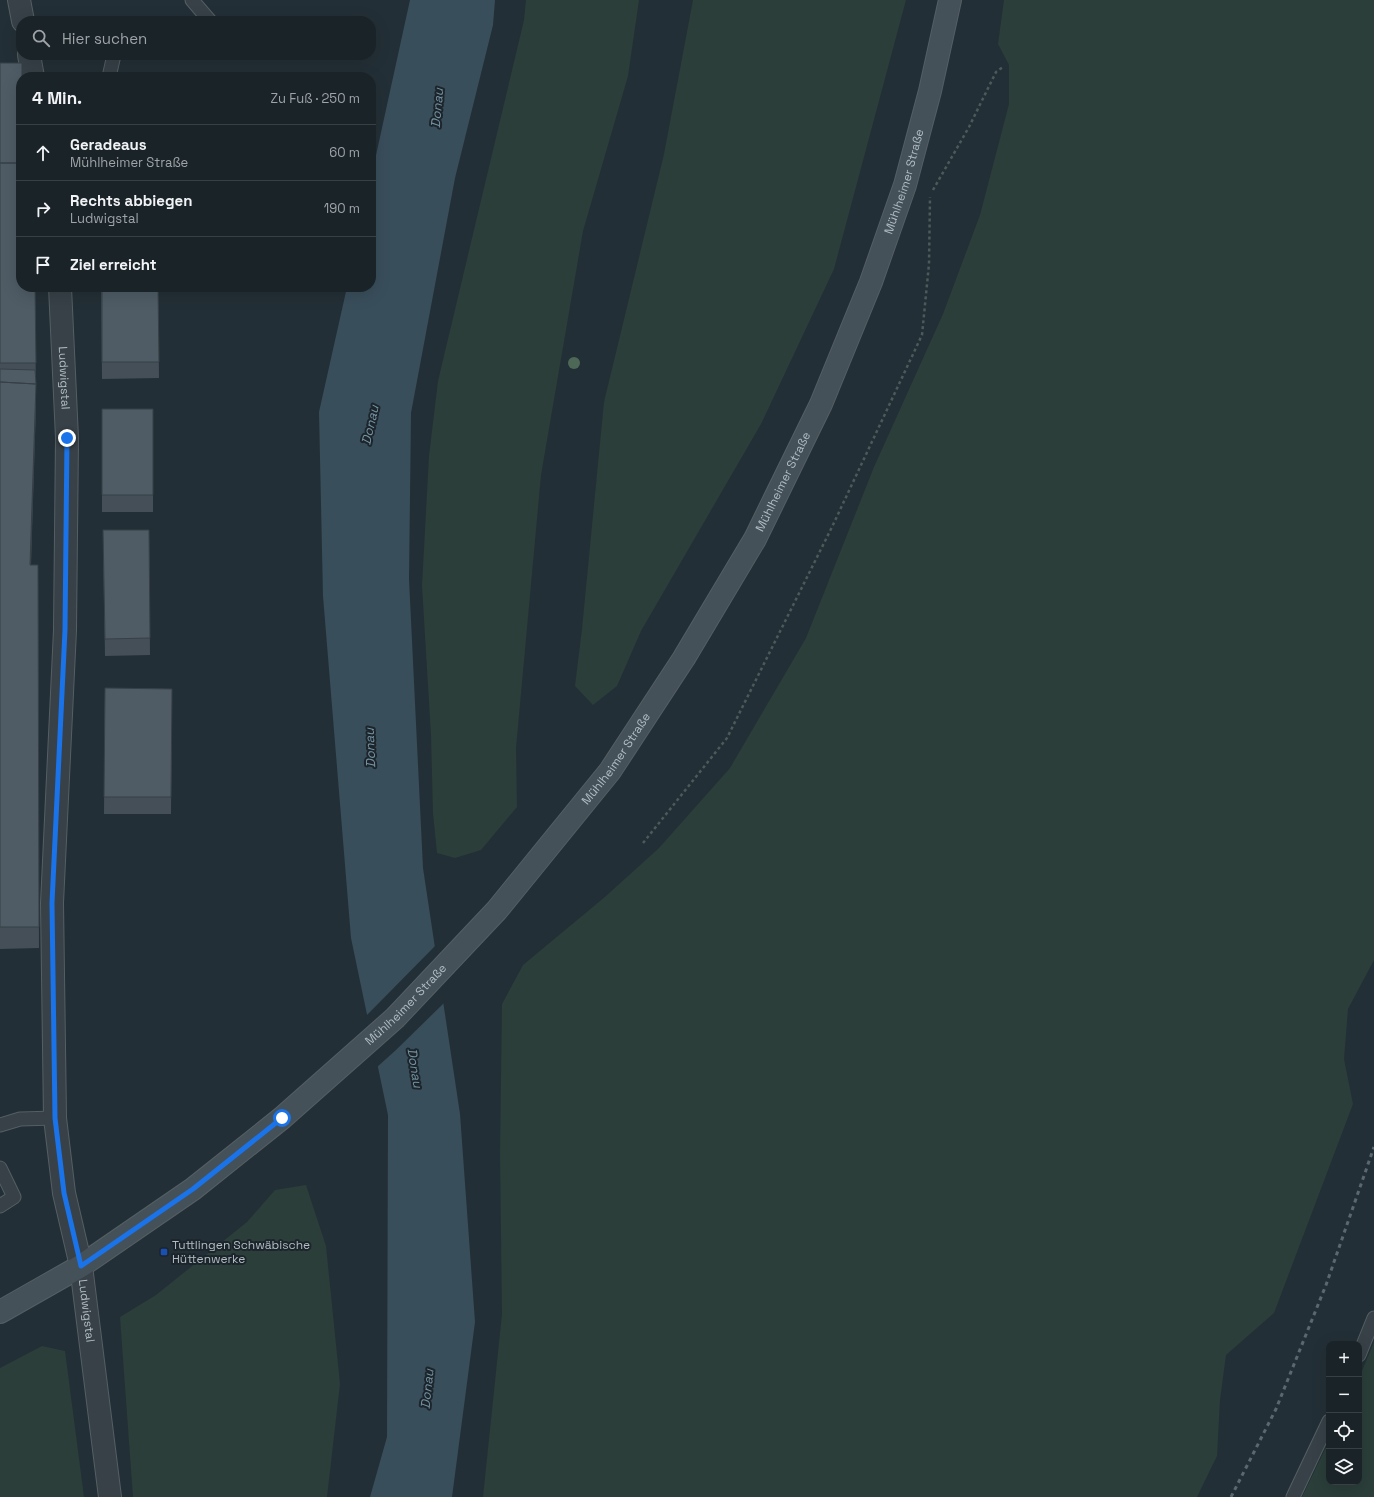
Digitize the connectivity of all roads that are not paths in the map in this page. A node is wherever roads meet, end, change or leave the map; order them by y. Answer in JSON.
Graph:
{"nodes":[{"id":1,"x":20,"y":0,"type":"edge"},
{"id":2,"x":192,"y":0,"type":"edge"},
{"id":3,"x":950,"y":0,"type":"edge"},
{"id":4,"x":22,"y":16,"type":"edge"},
{"id":5,"x":206,"y":16,"type":"edge"},
{"id":6,"x":31,"y":60,"type":"edge"},
{"id":7,"x":113,"y":60,"type":"edge"},
{"id":8,"x":33,"y":72,"type":"edge"},
{"id":9,"x":110,"y":72,"type":"edge"},
{"id":10,"x":60,"y":292,"type":"edge"},
{"id":11,"x":55,"y":1118,"type":"junction"},
{"id":12,"x":0,"y":1125,"type":"edge"},
{"id":13,"x":0,"y":1168,"type":"edge"},
{"id":14,"x":0,"y":1206,"type":"edge"},
{"id":15,"x":81,"y":1266,"type":"junction"},
{"id":16,"x":0,"y":1312,"type":"edge"},
{"id":17,"x":1374,"y":1318,"type":"edge"},
{"id":18,"x":1362,"y":1348,"type":"edge"},
{"id":19,"x":1326,"y":1427,"type":"edge"},
{"id":20,"x":110,"y":1497,"type":"edge"},
{"id":21,"x":1293,"y":1497,"type":"edge"}],
"edges":[{"from":1,"to":4,"type":"street"},
{"from":2,"to":5,"type":"lane"},
{"from":3,"to":15,"type":"main road","name":"Mühlheimer Straße"},
{"from":6,"to":8,"type":"street"},
{"from":7,"to":9,"type":"lane"},
{"from":10,"to":11,"type":"street","name":"Ludwigstal"},
{"from":11,"to":12,"type":"lane"},
{"from":11,"to":15,"type":"street","name":"Ludwigstal"},
{"from":13,"to":14,"type":"lane"},
{"from":15,"to":16,"type":"main road","name":"Mühlheimer Straße"},
{"from":15,"to":20,"type":"street","name":"Ludwigstal"},
{"from":17,"to":18,"type":"lane"},
{"from":19,"to":21,"type":"lane"}]}
